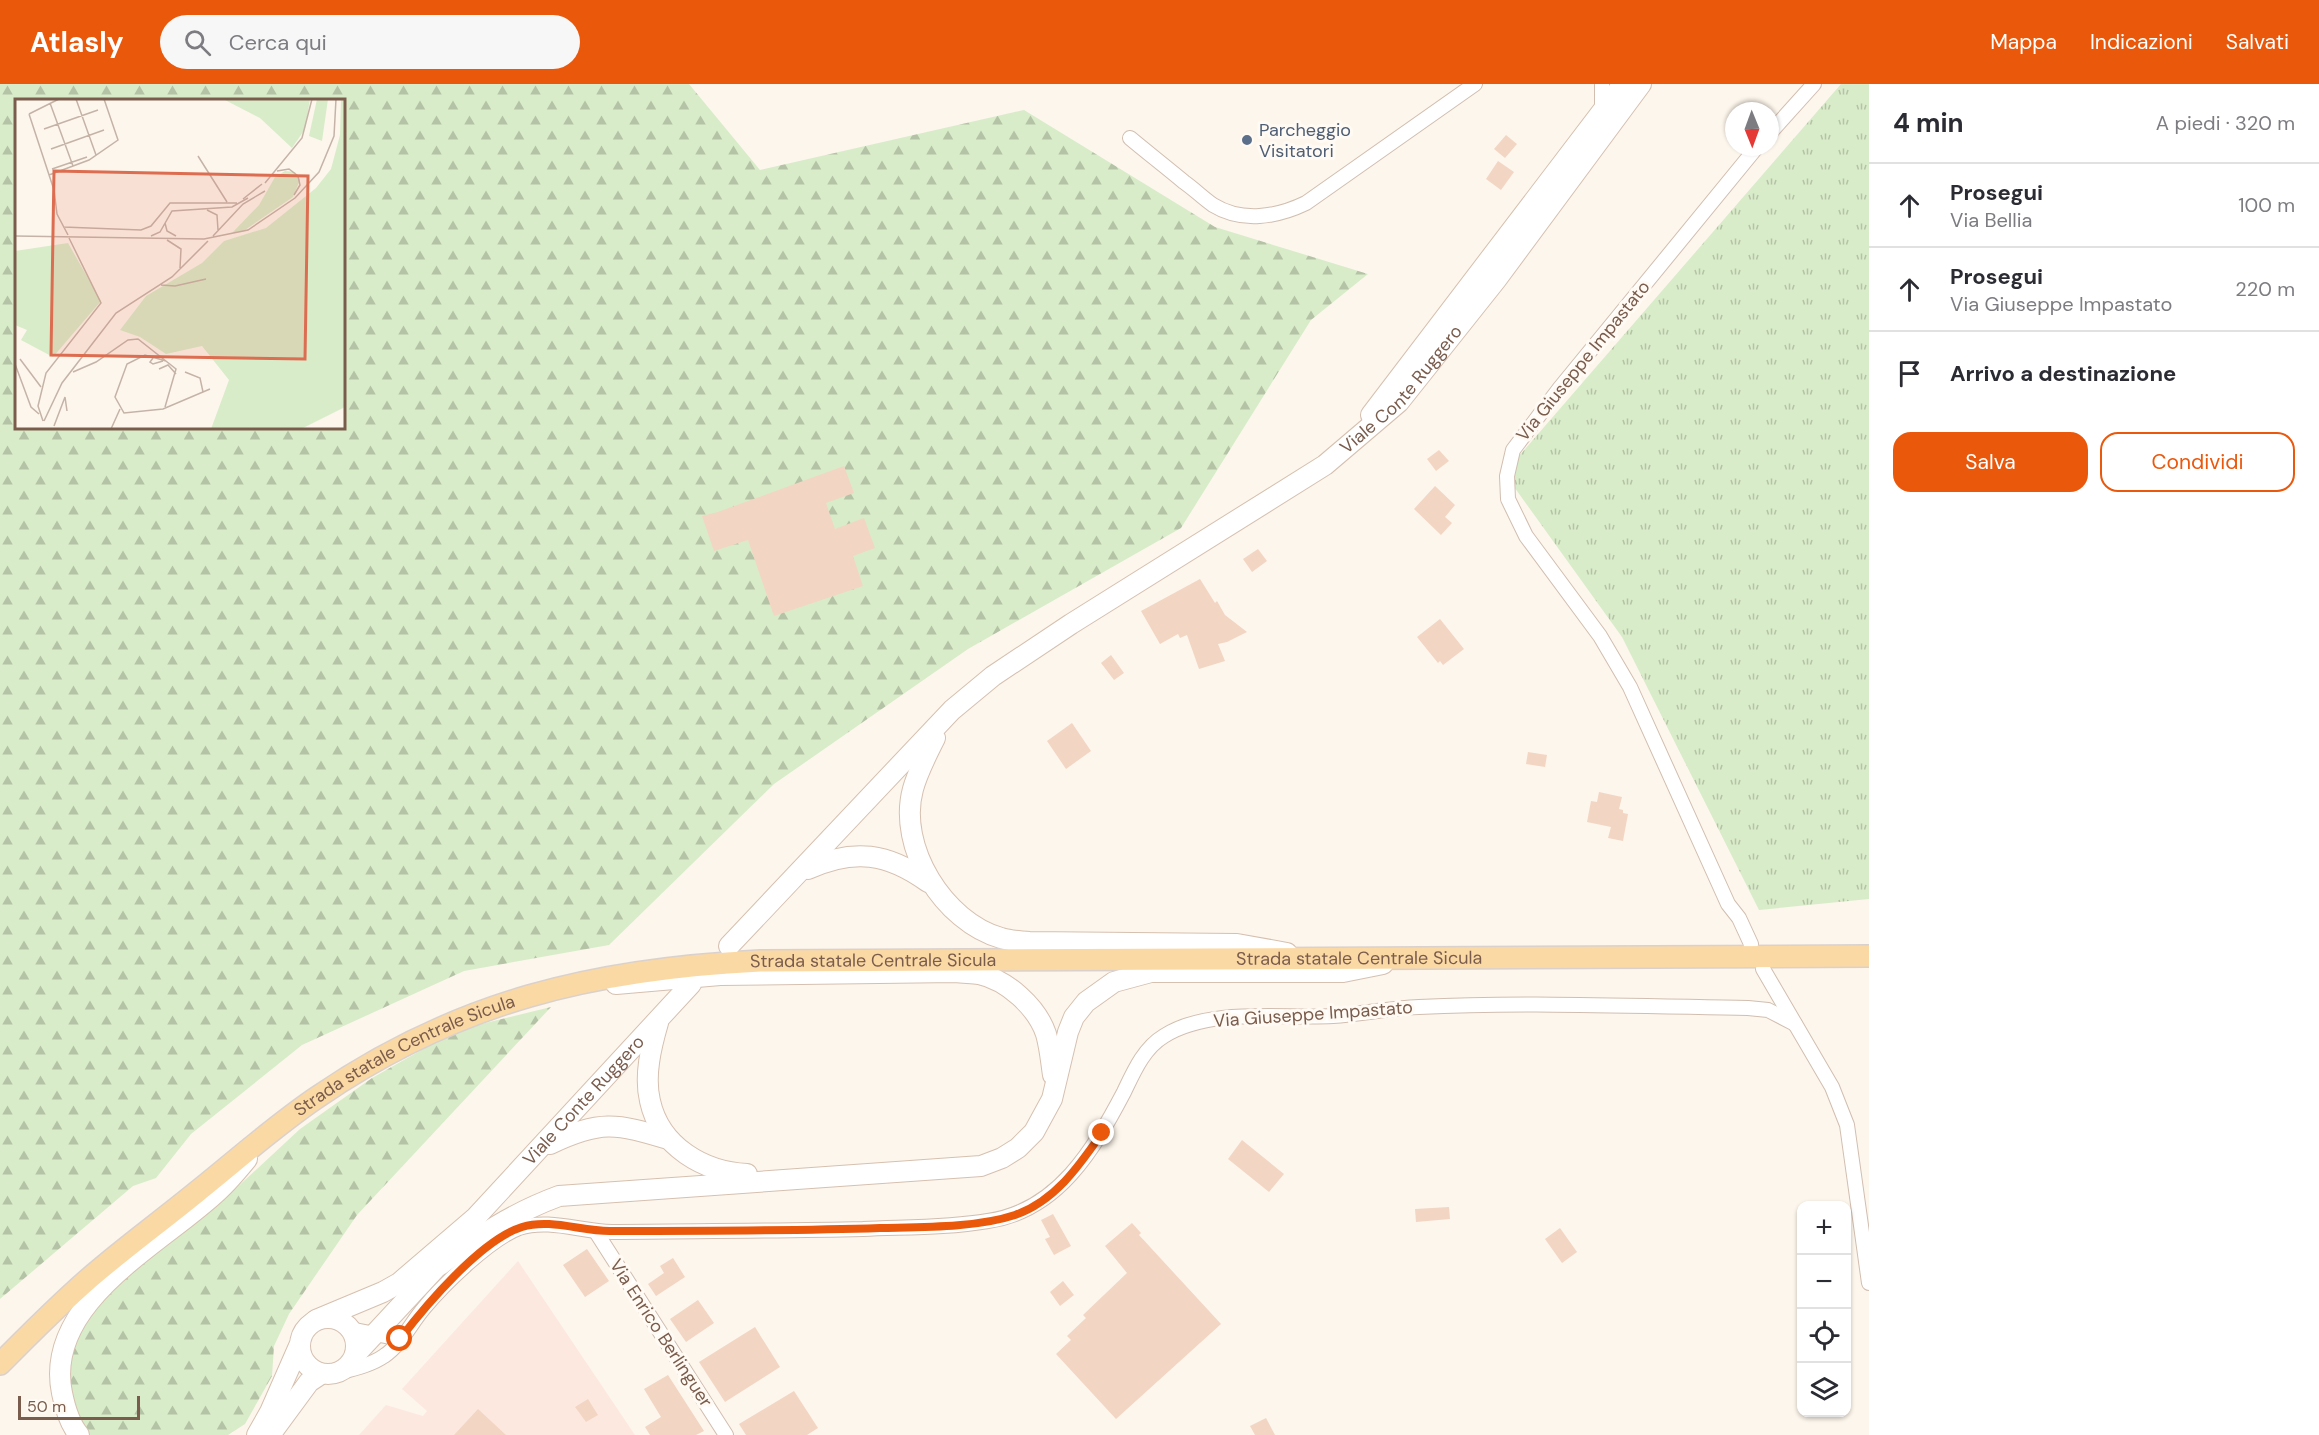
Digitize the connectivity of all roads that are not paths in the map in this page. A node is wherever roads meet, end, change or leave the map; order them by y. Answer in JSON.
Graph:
{"nodes":[{"id":1,"x":1476,"y":84,"type":"edge"},
{"id":2,"x":1602,"y":84,"type":"edge"},
{"id":3,"x":1623,"y":84,"type":"edge"},
{"id":4,"x":1631,"y":84,"type":"edge"},
{"id":5,"x":1641,"y":84,"type":"edge"},
{"id":6,"x":1814,"y":84,"type":"edge"},
{"id":7,"x":1602,"y":111,"type":"junction"},
{"id":8,"x":1779,"y":123,"type":"edge"},
{"id":9,"x":1130,"y":138,"type":"dead end"},
{"id":10,"x":1750,"y":156,"type":"edge"},
{"id":11,"x":1506,"y":267,"type":"junction"},
{"id":12,"x":1348,"y":446,"type":"junction"},
{"id":13,"x":952,"y":710,"type":"junction"},
{"id":14,"x":801,"y":872,"type":"junction"},
{"id":15,"x":931,"y":884,"type":"junction"},
{"id":16,"x":1751,"y":944,"type":"dead end"},
{"id":17,"x":729,"y":946,"type":"dead end"},
{"id":18,"x":1869,"y":956,"type":"edge"},
{"id":19,"x":1316,"y":958,"type":"junction"},
{"id":20,"x":1415,"y":958,"type":"junction"},
{"id":21,"x":1763,"y":969,"type":"dead end"},
{"id":22,"x":692,"y":984,"type":"dead end"},
{"id":23,"x":556,"y":988,"type":"junction"},
{"id":24,"x":659,"y":1017,"type":"junction"},
{"id":25,"x":1795,"y":1024,"type":"junction"},
{"id":26,"x":1054,"y":1087,"type":"junction"},
{"id":27,"x":270,"y":1134,"type":"junction"},
{"id":28,"x":668,"y":1139,"type":"junction"},
{"id":29,"x":542,"y":1147,"type":"junction"},
{"id":30,"x":807,"y":1177,"type":"junction"},
{"id":31,"x":476,"y":1217,"type":"junction"},
{"id":32,"x":596,"y":1232,"type":"junction"},
{"id":33,"x":440,"y":1265,"type":"junction"},
{"id":34,"x":1869,"y":1283,"type":"edge"},
{"id":35,"x":316,"y":1320,"type":"junction"},
{"id":36,"x":350,"y":1329,"type":"junction"},
{"id":37,"x":374,"y":1335,"type":"junction"},
{"id":38,"x":400,"y":1339,"type":"junction"},
{"id":39,"x":299,"y":1346,"type":"junction"},
{"id":40,"x":355,"y":1355,"type":"junction"},
{"id":41,"x":0,"y":1364,"type":"edge"},
{"id":42,"x":331,"y":1373,"type":"junction"},
{"id":43,"x":79,"y":1435,"type":"edge"},
{"id":44,"x":257,"y":1435,"type":"edge"},
{"id":45,"x":270,"y":1435,"type":"edge"},
{"id":46,"x":726,"y":1435,"type":"edge"}],
"edges":[{"from":1,"to":9,"type":"street"},
{"from":2,"to":7,"type":"street"},
{"from":3,"to":7,"type":"main road","name":"Viale Conte Ruggero"},
{"from":4,"to":11,"type":"street"},
{"from":5,"to":11,"type":"main road","name":"Viale Conte Ruggero"},
{"from":6,"to":8,"type":"street"},
{"from":7,"to":12,"type":"main road","name":"Viale Conte Ruggero"},
{"from":10,"to":16,"type":"street","name":"Via Giuseppe Impastato"},
{"from":11,"to":12,"type":"main road","name":"Viale Conte Ruggero"},
{"from":12,"to":13,"type":"main road"},
{"from":13,"to":14,"type":"main road"},
{"from":13,"to":15,"type":"main road"},
{"from":14,"to":15,"type":"main road"},
{"from":14,"to":17,"type":"main road"},
{"from":15,"to":19,"type":"main road"},
{"from":18,"to":20,"type":"main road","name":"Strada statale Centrale Sicula"},
{"from":19,"to":20,"type":"main road","name":"Strada statale Centrale Sicula"},
{"from":19,"to":23,"type":"main road","name":"Strada statale Centrale Sicula"},
{"from":20,"to":26,"type":"main road"},
{"from":21,"to":25,"type":"street"},
{"from":22,"to":24,"type":"main road","name":"Viale Conte Ruggero"},
{"from":23,"to":26,"type":"main road"},
{"from":23,"to":27,"type":"main road","name":"Strada statale Centrale Sicula"},
{"from":24,"to":28,"type":"main road"},
{"from":24,"to":29,"type":"main road","name":"Viale Conte Ruggero"},
{"from":25,"to":32,"type":"street","name":"Via Giuseppe Impastato"},
{"from":25,"to":34,"type":"street"},
{"from":26,"to":30,"type":"main road"},
{"from":27,"to":41,"type":"main road","name":"Strada statale Centrale Sicula"},
{"from":27,"to":43,"type":"main road"},
{"from":28,"to":29,"type":"main road"},
{"from":28,"to":30,"type":"main road"},
{"from":29,"to":31,"type":"main road","name":"Viale Conte Ruggero"},
{"from":30,"to":33,"type":"main road"},
{"from":31,"to":33,"type":"main road"},
{"from":31,"to":35,"type":"main road"},
{"from":32,"to":38,"type":"street","name":"Via Giuseppe Impastato"},
{"from":32,"to":46,"type":"street","name":"Via Enrico Berlinguer"},
{"from":33,"to":37,"type":"main road"},
{"from":35,"to":36,"type":"main road"},
{"from":35,"to":39,"type":"main road"},
{"from":36,"to":37,"type":"street"},
{"from":36,"to":40,"type":"main road"},
{"from":37,"to":38,"type":"street"},
{"from":37,"to":40,"type":"main road"},
{"from":38,"to":42,"type":"street","name":"Via Giuseppe Impastato"},
{"from":39,"to":42,"type":"main road"},
{"from":39,"to":44,"type":"main road"},
{"from":40,"to":42,"type":"main road"},
{"from":42,"to":45,"type":"main road"}]}
